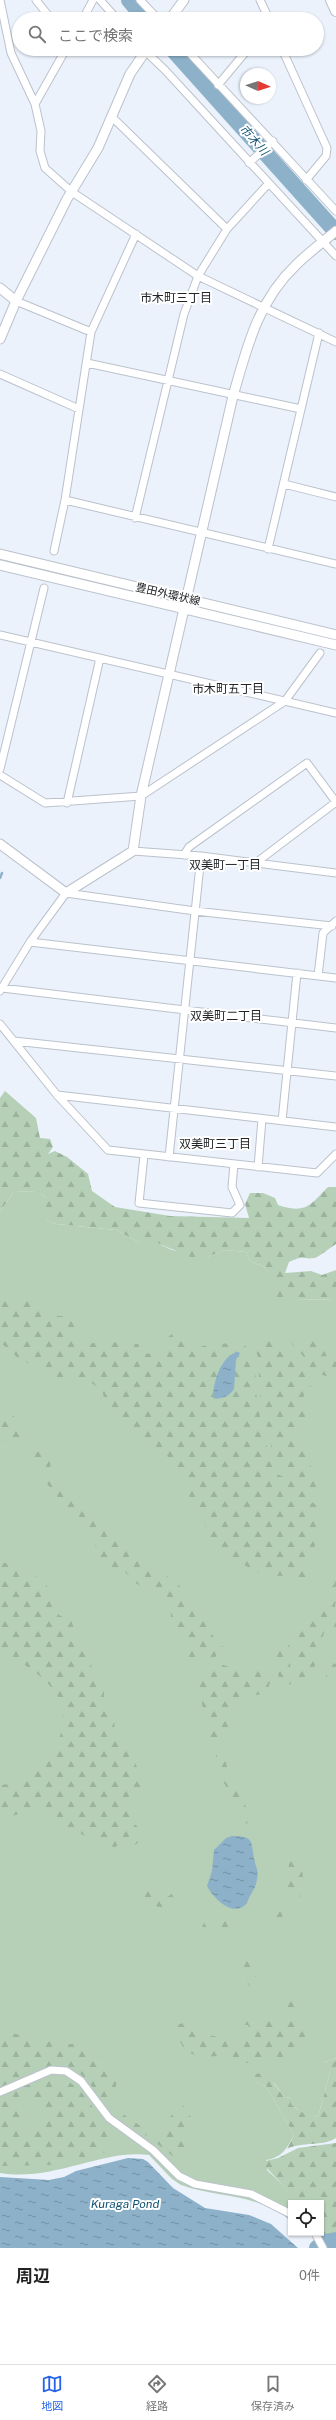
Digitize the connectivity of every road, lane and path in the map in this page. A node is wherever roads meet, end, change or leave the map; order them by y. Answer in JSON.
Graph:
{"nodes":[{"id":1,"x":0,"y":0,"type":"edge"},
{"id":2,"x":36,"y":0,"type":"edge"},
{"id":3,"x":93,"y":0,"type":"edge"},
{"id":4,"x":100,"y":0,"type":"edge"},
{"id":5,"x":140,"y":0,"type":"edge"},
{"id":6,"x":184,"y":0,"type":"edge"},
{"id":7,"x":260,"y":0,"type":"edge"},
{"id":8,"x":331,"y":0,"type":"edge"},
{"id":9,"x":336,"y":11,"type":"edge"},
{"id":10,"x":1,"y":12,"type":"edge"},
{"id":11,"x":45,"y":12,"type":"edge"},
{"id":12,"x":87,"y":12,"type":"edge"},
{"id":13,"x":111,"y":12,"type":"edge"},
{"id":14,"x":151,"y":12,"type":"edge"},
{"id":15,"x":175,"y":12,"type":"edge"},
{"id":16,"x":265,"y":12,"type":"edge"},
{"id":17,"x":12,"y":55,"type":"edge"},
{"id":18,"x":12,"y":56,"type":"edge"},
{"id":19,"x":62,"y":56,"type":"edge"},
{"id":20,"x":141,"y":56,"type":"edge"},
{"id":21,"x":151,"y":56,"type":"edge"},
{"id":22,"x":192,"y":56,"type":"edge"},
{"id":23,"x":242,"y":56,"type":"edge"},
{"id":24,"x":285,"y":56,"type":"edge"},
{"id":25,"x":218,"y":85,"type":"junction"},
{"id":26,"x":35,"y":104,"type":"junction"},
{"id":27,"x":112,"y":117,"type":"junction"},
{"id":28,"x":273,"y":141,"type":"junction"},
{"id":29,"x":249,"y":163,"type":"junction"},
{"id":30,"x":306,"y":180,"type":"junction"},
{"id":31,"x":269,"y":183,"type":"junction"},
{"id":32,"x":72,"y":192,"type":"junction"},
{"id":33,"x":336,"y":211,"type":"edge"},
{"id":34,"x":227,"y":229,"type":"junction"},
{"id":35,"x":336,"y":232,"type":"edge"},
{"id":36,"x":136,"y":234,"type":"junction"},
{"id":37,"x":323,"y":242,"type":"junction"},
{"id":38,"x":336,"y":256,"type":"edge"},
{"id":39,"x":198,"y":276,"type":"junction"},
{"id":40,"x":0,"y":288,"type":"edge"},
{"id":41,"x":16,"y":301,"type":"junction"},
{"id":42,"x":263,"y":306,"type":"junction"},
{"id":43,"x":91,"y":332,"type":"junction"},
{"id":44,"x":319,"y":333,"type":"junction"},
{"id":45,"x":0,"y":339,"type":"edge"},
{"id":46,"x":336,"y":342,"type":"edge"},
{"id":47,"x":87,"y":363,"type":"junction"},
{"id":48,"x":0,"y":374,"type":"edge"},
{"id":49,"x":167,"y":382,"type":"junction"},
{"id":50,"x":233,"y":396,"type":"junction"},
{"id":51,"x":79,"y":409,"type":"junction"},
{"id":52,"x":301,"y":409,"type":"junction"},
{"id":53,"x":284,"y":484,"type":"junction"},
{"id":54,"x":336,"y":497,"type":"edge"},
{"id":55,"x":66,"y":500,"type":"junction"},
{"id":56,"x":135,"y":518,"type":"junction"},
{"id":57,"x":202,"y":533,"type":"junction"},
{"id":58,"x":268,"y":549,"type":"junction"},
{"id":59,"x":54,"y":551,"type":"dead end"},
{"id":60,"x":0,"y":554,"type":"edge"},
{"id":61,"x":336,"y":564,"type":"edge"},
{"id":62,"x":0,"y":565,"type":"edge"},
{"id":63,"x":44,"y":588,"type":"dead end"},
{"id":64,"x":187,"y":599,"type":"junction"},
{"id":65,"x":184,"y":609,"type":"junction"},
{"id":66,"x":0,"y":635,"type":"edge"},
{"id":67,"x":336,"y":635,"type":"edge"},
{"id":68,"x":31,"y":643,"type":"junction"},
{"id":69,"x":336,"y":645,"type":"edge"},
{"id":70,"x":320,"y":653,"type":"dead end"},
{"id":71,"x":100,"y":658,"type":"junction"},
{"id":72,"x":170,"y":673,"type":"junction"},
{"id":73,"x":285,"y":701,"type":"junction"},
{"id":74,"x":336,"y":713,"type":"edge"},
{"id":75,"x":0,"y":769,"type":"edge"},
{"id":76,"x":0,"y":774,"type":"edge"},
{"id":77,"x":141,"y":796,"type":"junction"},
{"id":78,"x":336,"y":802,"type":"edge"},
{"id":79,"x":67,"y":803,"type":"junction"},
{"id":80,"x":0,"y":844,"type":"edge"},
{"id":81,"x":133,"y":851,"type":"junction"},
{"id":82,"x":184,"y":855,"type":"junction"},
{"id":83,"x":201,"y":856,"type":"junction"},
{"id":84,"x":257,"y":862,"type":"junction"},
{"id":85,"x":336,"y":872,"type":"edge"},
{"id":86,"x":66,"y":893,"type":"junction"},
{"id":87,"x":195,"y":911,"type":"junction"},
{"id":88,"x":334,"y":924,"type":"edge"},
{"id":89,"x":30,"y":942,"type":"junction"},
{"id":90,"x":189,"y":961,"type":"junction"},
{"id":91,"x":297,"y":973,"type":"junction"},
{"id":92,"x":318,"y":976,"type":"junction"},
{"id":93,"x":336,"y":978,"type":"edge"},
{"id":94,"x":1,"y":990,"type":"edge"},
{"id":95,"x":184,"y":1010,"type":"junction"},
{"id":96,"x":293,"y":1023,"type":"junction"},
{"id":97,"x":0,"y":1024,"type":"edge"},
{"id":98,"x":336,"y":1028,"type":"edge"},
{"id":99,"x":14,"y":1041,"type":"junction"},
{"id":100,"x":179,"y":1060,"type":"junction"},
{"id":101,"x":287,"y":1071,"type":"junction"},
{"id":102,"x":336,"y":1076,"type":"edge"},
{"id":103,"x":57,"y":1095,"type":"junction"},
{"id":104,"x":174,"y":1110,"type":"junction"},
{"id":105,"x":262,"y":1119,"type":"junction"},
{"id":106,"x":282,"y":1121,"type":"junction"},
{"id":107,"x":336,"y":1127,"type":"edge"},
{"id":108,"x":336,"y":1154,"type":"edge"},
{"id":109,"x":144,"y":1155,"type":"junction"},
{"id":110,"x":169,"y":1157,"type":"junction"},
{"id":111,"x":234,"y":1164,"type":"junction"},
{"id":112,"x":258,"y":1167,"type":"junction"},
{"id":113,"x":0,"y":2092,"type":"edge"},
{"id":114,"x":288,"y":2212,"type":"edge"},
{"id":115,"x":317,"y":2236,"type":"edge"},
{"id":116,"x":323,"y":2248,"type":"edge"}],
"edges":[{"from":1,"to":10,"type":"street"},
{"from":2,"to":11,"type":"street"},
{"from":3,"to":12,"type":"street"},
{"from":4,"to":13,"type":"street"},
{"from":5,"to":14,"type":"street"},
{"from":6,"to":15,"type":"street"},
{"from":7,"to":16,"type":"street"},
{"from":8,"to":9,"type":"main road"},
{"from":10,"to":17,"type":"street"},
{"from":18,"to":26,"type":"street"},
{"from":19,"to":26,"type":"street"},
{"from":20,"to":27,"type":"street"},
{"from":21,"to":29,"type":"street"},
{"from":22,"to":25,"type":"street"},
{"from":23,"to":25,"type":"street"},
{"from":24,"to":30,"type":"street"},
{"from":25,"to":28,"type":"street"},
{"from":26,"to":32,"type":"street"},
{"from":27,"to":32,"type":"street"},
{"from":27,"to":34,"type":"street"},
{"from":28,"to":29,"type":"street"},
{"from":28,"to":30,"type":"street"},
{"from":29,"to":31,"type":"street"},
{"from":30,"to":33,"type":"street"},
{"from":31,"to":34,"type":"street"},
{"from":31,"to":37,"type":"street"},
{"from":32,"to":36,"type":"street"},
{"from":32,"to":41,"type":"street"},
{"from":34,"to":39,"type":"street"},
{"from":35,"to":37,"type":"street"},
{"from":36,"to":39,"type":"street"},
{"from":36,"to":43,"type":"street"},
{"from":37,"to":38,"type":"street"},
{"from":37,"to":42,"type":"street"},
{"from":39,"to":42,"type":"street"},
{"from":39,"to":49,"type":"street"},
{"from":40,"to":41,"type":"street"},
{"from":41,"to":43,"type":"street"},
{"from":41,"to":45,"type":"street"},
{"from":42,"to":44,"type":"street"},
{"from":42,"to":50,"type":"street"},
{"from":43,"to":47,"type":"street"},
{"from":44,"to":46,"type":"street"},
{"from":44,"to":52,"type":"street"},
{"from":47,"to":49,"type":"street"},
{"from":47,"to":51,"type":"street"},
{"from":48,"to":51,"type":"street"},
{"from":49,"to":50,"type":"street"},
{"from":49,"to":56,"type":"street"},
{"from":50,"to":52,"type":"street"},
{"from":50,"to":57,"type":"street"},
{"from":51,"to":55,"type":"street"},
{"from":52,"to":53,"type":"street"},
{"from":53,"to":54,"type":"street"},
{"from":53,"to":58,"type":"street"},
{"from":55,"to":56,"type":"street"},
{"from":55,"to":59,"type":"street"},
{"from":56,"to":57,"type":"street"},
{"from":57,"to":58,"type":"street"},
{"from":57,"to":64,"type":"street"},
{"from":58,"to":61,"type":"street"},
{"from":60,"to":64,"type":"street","name":"豊田外環状線"},
{"from":62,"to":65,"type":"street","name":"豊田外環状線"},
{"from":63,"to":68,"type":"street"},
{"from":64,"to":65,"type":"street"},
{"from":64,"to":67,"type":"street","name":"豊田外環状線"},
{"from":65,"to":69,"type":"street","name":"豊田外環状線"},
{"from":65,"to":72,"type":"street"},
{"from":66,"to":68,"type":"street"},
{"from":68,"to":71,"type":"street"},
{"from":68,"to":75,"type":"street"},
{"from":70,"to":73,"type":"street"},
{"from":71,"to":72,"type":"street"},
{"from":71,"to":79,"type":"street"},
{"from":72,"to":73,"type":"street"},
{"from":72,"to":77,"type":"street"},
{"from":73,"to":74,"type":"street"},
{"from":73,"to":77,"type":"street"},
{"from":76,"to":79,"type":"street"},
{"from":77,"to":79,"type":"street"},
{"from":77,"to":81,"type":"street"},
{"from":78,"to":82,"type":"street"},
{"from":78,"to":84,"type":"street"},
{"from":80,"to":86,"type":"street"},
{"from":81,"to":82,"type":"street"},
{"from":81,"to":86,"type":"street"},
{"from":82,"to":83,"type":"street"},
{"from":83,"to":84,"type":"street"},
{"from":83,"to":87,"type":"street"},
{"from":84,"to":85,"type":"street"},
{"from":86,"to":87,"type":"street"},
{"from":86,"to":89,"type":"street"},
{"from":87,"to":88,"type":"street"},
{"from":87,"to":90,"type":"street"},
{"from":88,"to":92,"type":"street"},
{"from":89,"to":90,"type":"street"},
{"from":89,"to":94,"type":"street"},
{"from":90,"to":91,"type":"street"},
{"from":90,"to":95,"type":"street"},
{"from":91,"to":92,"type":"street"},
{"from":91,"to":96,"type":"street"},
{"from":92,"to":93,"type":"street"},
{"from":94,"to":95,"type":"street"},
{"from":95,"to":96,"type":"street"},
{"from":95,"to":100,"type":"street"},
{"from":96,"to":98,"type":"street"},
{"from":96,"to":101,"type":"street"},
{"from":97,"to":99,"type":"street"},
{"from":99,"to":100,"type":"street"},
{"from":99,"to":103,"type":"street"},
{"from":100,"to":101,"type":"street"},
{"from":100,"to":104,"type":"street"},
{"from":101,"to":102,"type":"street"},
{"from":101,"to":106,"type":"street"},
{"from":103,"to":104,"type":"street"},
{"from":103,"to":109,"type":"street"},
{"from":104,"to":105,"type":"street"},
{"from":104,"to":110,"type":"street"},
{"from":105,"to":106,"type":"street"},
{"from":105,"to":112,"type":"street"},
{"from":106,"to":107,"type":"street"},
{"from":108,"to":112,"type":"street"},
{"from":109,"to":110,"type":"street"},
{"from":109,"to":111,"type":"street"},
{"from":110,"to":111,"type":"street"},
{"from":111,"to":112,"type":"street"},
{"from":113,"to":114,"type":"street"},
{"from":115,"to":116,"type":"street"}]}
